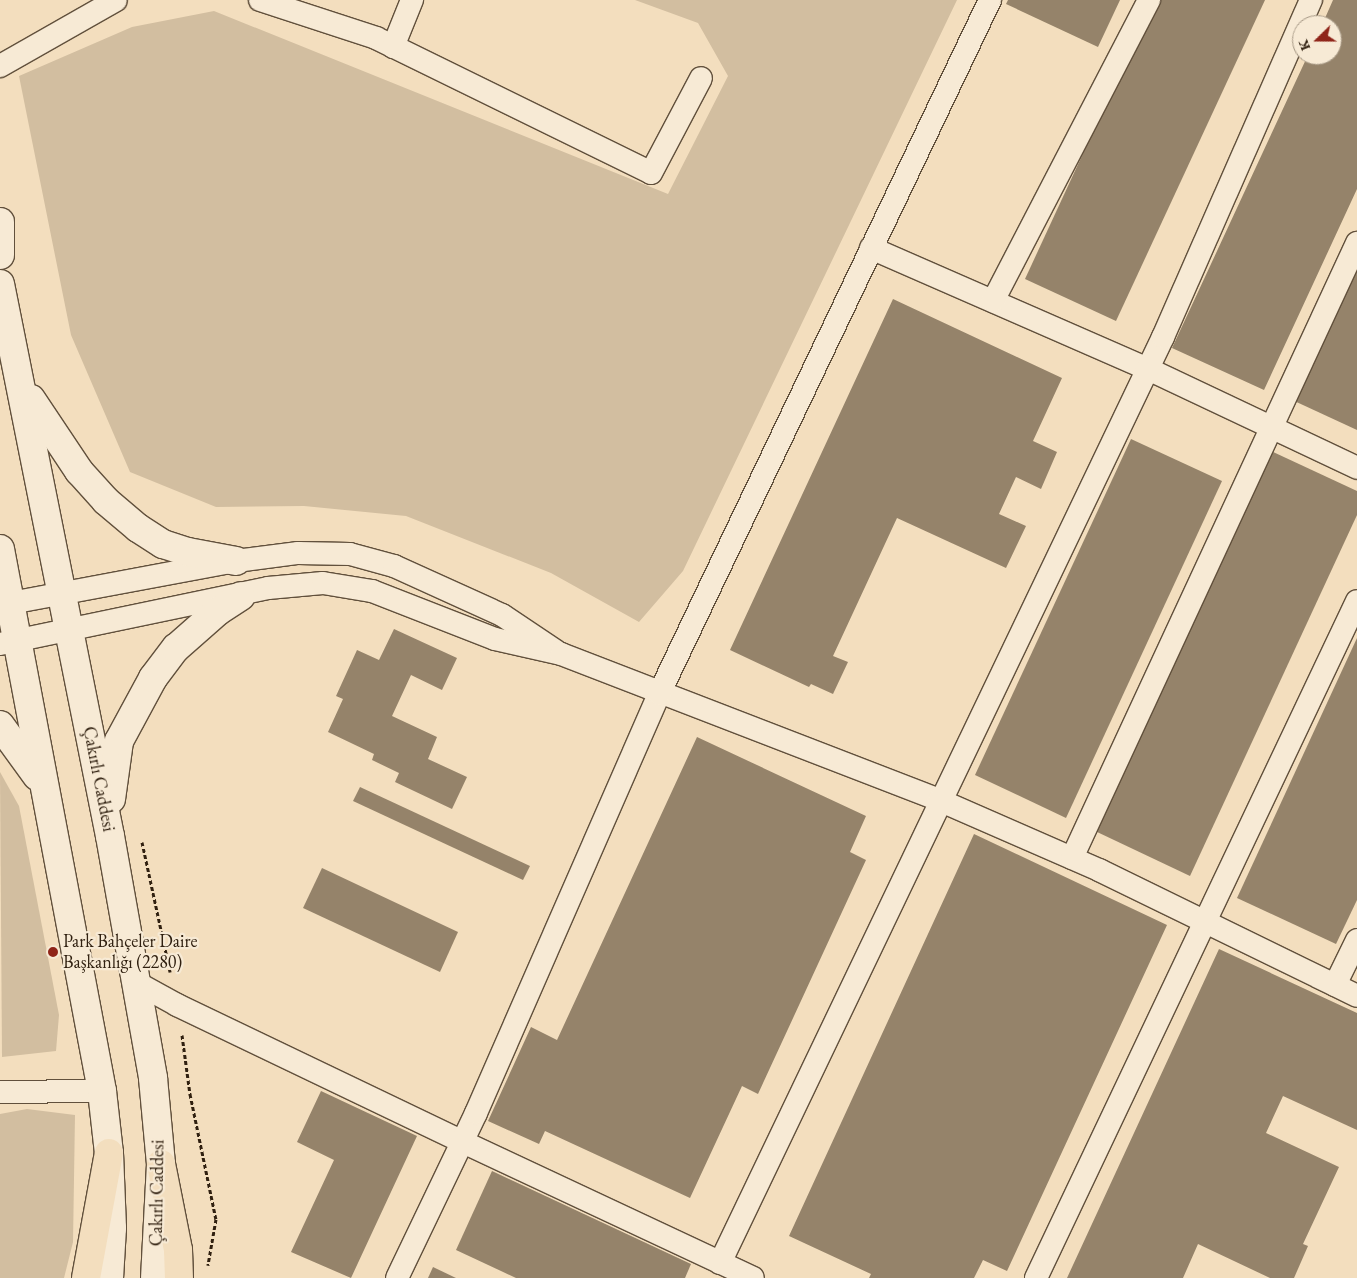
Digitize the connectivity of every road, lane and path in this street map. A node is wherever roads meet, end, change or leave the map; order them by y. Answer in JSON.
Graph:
{"nodes":[{"id":1,"x":116,"y":0,"type":"edge"},
{"id":2,"x":260,"y":0,"type":"edge"},
{"id":3,"x":412,"y":0,"type":"edge"},
{"id":4,"x":990,"y":0,"type":"edge"},
{"id":5,"x":1149,"y":0,"type":"edge"},
{"id":6,"x":1311,"y":0,"type":"edge"},
{"id":7,"x":393,"y":47,"type":"junction"},
{"id":8,"x":0,"y":66,"type":"edge"},
{"id":9,"x":701,"y":78,"type":"dead end"},
{"id":10,"x":0,"y":222,"type":"edge"},
{"id":11,"x":1357,"y":242,"type":"edge"},
{"id":12,"x":871,"y":248,"type":"junction"},
{"id":13,"x":0,"y":255,"type":"edge"},
{"id":14,"x":0,"y":284,"type":"edge"},
{"id":15,"x":993,"y":301,"type":"junction"},
{"id":16,"x":1148,"y":369,"type":"junction"},
{"id":17,"x":21,"y":383,"type":"junction"},
{"id":18,"x":1271,"y":428,"type":"junction"},
{"id":19,"x":1357,"y":468,"type":"edge"},
{"id":20,"x":0,"y":549,"type":"edge"},
{"id":21,"x":236,"y":561,"type":"junction"},
{"id":22,"x":62,"y":592,"type":"junction"},
{"id":23,"x":241,"y":596,"type":"junction"},
{"id":24,"x":1357,"y":601,"type":"edge"},
{"id":25,"x":5,"y":604,"type":"edge"},
{"id":26,"x":70,"y":631,"type":"junction"},
{"id":27,"x":8,"y":643,"type":"edge"},
{"id":28,"x":561,"y":654,"type":"junction"},
{"id":29,"x":659,"y":694,"type":"junction"},
{"id":30,"x":0,"y":724,"type":"edge"},
{"id":31,"x":43,"y":786,"type":"junction"},
{"id":32,"x":939,"y":800,"type":"junction"},
{"id":33,"x":110,"y":836,"type":"junction"},
{"id":34,"x":1072,"y":858,"type":"junction"},
{"id":35,"x":1203,"y":921,"type":"junction"},
{"id":36,"x":1357,"y":940,"type":"edge"},
{"id":37,"x":137,"y":983,"type":"junction"},
{"id":38,"x":1335,"y":985,"type":"junction"},
{"id":39,"x":1357,"y":996,"type":"edge"},
{"id":40,"x":102,"y":1091,"type":"junction"},
{"id":41,"x":0,"y":1092,"type":"edge"},
{"id":42,"x":462,"y":1142,"type":"junction"},
{"id":43,"x":109,"y":1153,"type":"junction"},
{"id":44,"x":161,"y":1164,"type":"junction"},
{"id":45,"x":720,"y":1263,"type":"junction"},
{"id":46,"x":86,"y":1278,"type":"edge"},
{"id":47,"x":109,"y":1278,"type":"edge"},
{"id":48,"x":155,"y":1278,"type":"edge"},
{"id":49,"x":179,"y":1278,"type":"edge"},
{"id":50,"x":398,"y":1278,"type":"edge"},
{"id":51,"x":753,"y":1278,"type":"edge"},
{"id":52,"x":1036,"y":1278,"type":"edge"}],
"edges":[{"from":1,"to":8,"type":"street"},
{"from":2,"to":7,"type":"street"},
{"from":3,"to":7,"type":"street"},
{"from":4,"to":12,"type":"street"},
{"from":5,"to":15,"type":"street"},
{"from":6,"to":16,"type":"street"},
{"from":7,"to":9,"type":"street"},
{"from":10,"to":13,"type":"main road"},
{"from":11,"to":18,"type":"street"},
{"from":12,"to":15,"type":"street"},
{"from":12,"to":29,"type":"street"},
{"from":14,"to":17,"type":"main road","name":"Çakırlı Caddesi"},
{"from":15,"to":16,"type":"street"},
{"from":16,"to":18,"type":"street"},
{"from":16,"to":32,"type":"street"},
{"from":17,"to":21,"type":"main road"},
{"from":17,"to":22,"type":"main road","name":"Çakırlı Caddesi"},
{"from":18,"to":19,"type":"street"},
{"from":18,"to":34,"type":"street"},
{"from":20,"to":25,"type":"main road"},
{"from":21,"to":22,"type":"street"},
{"from":21,"to":28,"type":"street"},
{"from":22,"to":25,"type":"street"},
{"from":22,"to":26,"type":"main road","name":"Çakırlı Caddesi"},
{"from":23,"to":26,"type":"street"},
{"from":23,"to":28,"type":"street"},
{"from":23,"to":33,"type":"main road"},
{"from":24,"to":35,"type":"street"},
{"from":25,"to":27,"type":"main road"},
{"from":26,"to":27,"type":"street"},
{"from":26,"to":33,"type":"main road","name":"Çakırlı Caddesi"},
{"from":27,"to":31,"type":"main road"},
{"from":28,"to":29,"type":"street"},
{"from":29,"to":32,"type":"street"},
{"from":29,"to":42,"type":"street"},
{"from":30,"to":31,"type":"main road"},
{"from":31,"to":40,"type":"main road"},
{"from":32,"to":34,"type":"street"},
{"from":32,"to":45,"type":"street"},
{"from":33,"to":37,"type":"main road","name":"Çakırlı Caddesi"},
{"from":34,"to":35,"type":"street"},
{"from":35,"to":38,"type":"street"},
{"from":35,"to":52,"type":"street"},
{"from":36,"to":38,"type":"street"},
{"from":37,"to":42,"type":"street"},
{"from":37,"to":44,"type":"main road","name":"Çakırlı Caddesi"},
{"from":38,"to":39,"type":"street"},
{"from":40,"to":41,"type":"street"},
{"from":40,"to":43,"type":"main road"},
{"from":42,"to":45,"type":"street"},
{"from":42,"to":50,"type":"street"},
{"from":43,"to":46,"type":"highway"},
{"from":43,"to":47,"type":"main road"},
{"from":44,"to":48,"type":"main road","name":"Çakırlı Caddesi"},
{"from":44,"to":49,"type":"highway"},
{"from":45,"to":51,"type":"street"}]}
